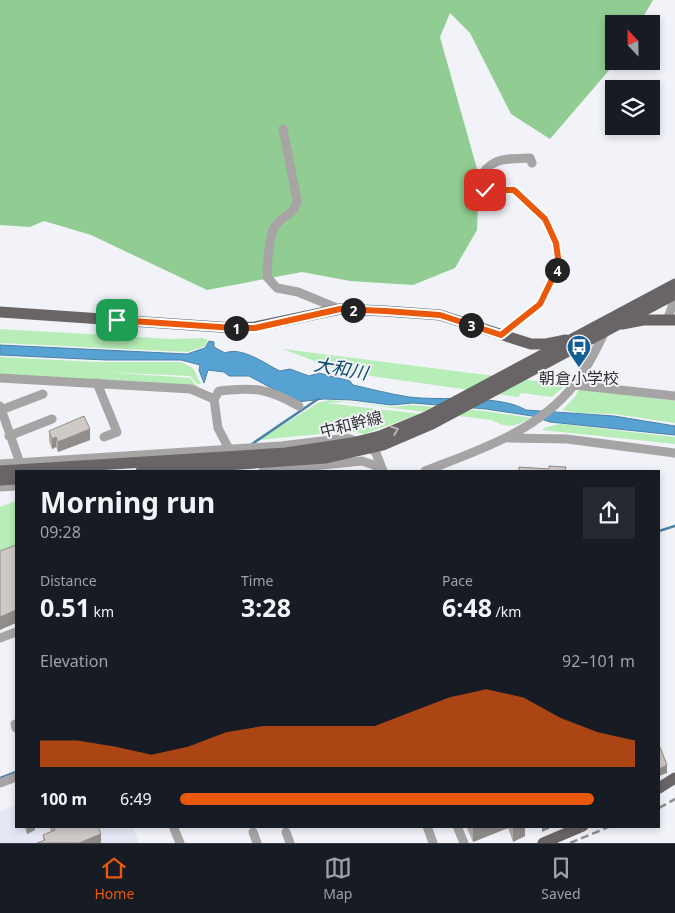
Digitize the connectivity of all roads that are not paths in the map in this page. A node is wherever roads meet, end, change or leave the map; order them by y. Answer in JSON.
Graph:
{"nodes":[{"id":1,"x":283,"y":129,"type":"dead end"},
{"id":2,"x":532,"y":163,"type":"dead end"},
{"id":3,"x":675,"y":283,"type":"edge"},
{"id":4,"x":675,"y":295,"type":"edge"},
{"id":5,"x":340,"y":309,"type":"junction"},
{"id":6,"x":0,"y":312,"type":"edge"},
{"id":7,"x":671,"y":320,"type":"edge"},
{"id":8,"x":607,"y":326,"type":"junction"},
{"id":9,"x":501,"y":335,"type":"junction"},
{"id":10,"x":0,"y":378,"type":"edge"},
{"id":11,"x":97,"y":383,"type":"junction"},
{"id":12,"x":574,"y":385,"type":"junction"},
{"id":13,"x":43,"y":394,"type":"dead end"},
{"id":14,"x":675,"y":396,"type":"edge"},
{"id":15,"x":214,"y":399,"type":"junction"},
{"id":16,"x":299,"y":406,"type":"dead end"},
{"id":17,"x":1,"y":408,"type":"edge"},
{"id":18,"x":52,"y":419,"type":"dead end"},
{"id":19,"x":10,"y":436,"type":"junction"},
{"id":20,"x":104,"y":437,"type":"dead end"},
{"id":21,"x":506,"y":438,"type":"junction"},
{"id":22,"x":229,"y":449,"type":"junction"},
{"id":23,"x":675,"y":453,"type":"edge"},
{"id":24,"x":0,"y":464,"type":"edge"},
{"id":25,"x":21,"y":467,"type":"edge"},
{"id":26,"x":15,"y":470,"type":"edge"},
{"id":27,"x":16,"y":470,"type":"edge"},
{"id":28,"x":155,"y":470,"type":"edge"},
{"id":29,"x":273,"y":470,"type":"edge"},
{"id":30,"x":380,"y":470,"type":"edge"},
{"id":31,"x":381,"y":470,"type":"edge"},
{"id":32,"x":427,"y":470,"type":"edge"},
{"id":33,"x":0,"y":471,"type":"edge"},
{"id":34,"x":15,"y":479,"type":"edge"},
{"id":35,"x":0,"y":480,"type":"edge"},
{"id":36,"x":15,"y":486,"type":"edge"},
{"id":37,"x":0,"y":487,"type":"edge"},
{"id":38,"x":15,"y":632,"type":"edge"},
{"id":39,"x":0,"y":638,"type":"edge"},
{"id":40,"x":15,"y":777,"type":"edge"},
{"id":41,"x":675,"y":778,"type":"edge"},
{"id":42,"x":0,"y":783,"type":"edge"},
{"id":43,"x":660,"y":787,"type":"edge"},
{"id":44,"x":174,"y":828,"type":"edge"},
{"id":45,"x":428,"y":828,"type":"edge"},
{"id":46,"x":458,"y":828,"type":"edge"},
{"id":47,"x":578,"y":828,"type":"edge"},
{"id":48,"x":253,"y":832,"type":"dead end"},
{"id":49,"x":286,"y":832,"type":"dead end"},
{"id":50,"x":180,"y":843,"type":"edge"},
{"id":51,"x":257,"y":843,"type":"edge"},
{"id":52,"x":290,"y":843,"type":"edge"},
{"id":53,"x":433,"y":843,"type":"edge"},
{"id":54,"x":464,"y":843,"type":"edge"},
{"id":55,"x":543,"y":843,"type":"edge"}],
"edges":[{"from":1,"to":5,"type":"street"},
{"from":2,"to":9,"type":"street"},
{"from":3,"to":8,"type":"street"},
{"from":27,"to":3,"type":"main road","name":"中和幹線","one_way":true,"bridge":true},
{"from":4,"to":7,"type":"street"},
{"from":4,"to":28,"type":"main road","name":"中和幹線","bridge":true},
{"from":5,"to":6,"type":"main road"},
{"from":5,"to":9,"type":"main road"},
{"from":7,"to":8,"type":"main road"},
{"from":8,"to":9,"type":"main road"},
{"from":8,"to":12,"type":"street"},
{"from":10,"to":11,"type":"street"},
{"from":11,"to":15,"type":"street"},
{"from":11,"to":20,"type":"street"},
{"from":12,"to":14,"type":"street"},
{"from":12,"to":21,"type":"street"},
{"from":13,"to":17,"type":"street"},
{"from":15,"to":16,"type":"street"},
{"from":15,"to":22,"type":"street"},
{"from":17,"to":19,"type":"street"},
{"from":18,"to":19,"type":"street"},
{"from":19,"to":25,"type":"street"},
{"from":21,"to":23,"type":"street"},
{"from":21,"to":32,"type":"street"},
{"from":22,"to":25,"type":"street"},
{"from":22,"to":31,"type":"street"},
{"from":24,"to":25,"type":"street"},
{"from":33,"to":26,"type":"main road","name":"中和幹線","one_way":true,"bridge":true},
{"from":29,"to":30,"type":"street"},
{"from":34,"to":35,"type":"main road"},
{"from":36,"to":37,"type":"street"},
{"from":38,"to":39,"type":"street"},
{"from":40,"to":42,"type":"street"},
{"from":41,"to":43,"type":"main road"},
{"from":44,"to":50,"type":"street"},
{"from":45,"to":53,"type":"street"},
{"from":46,"to":54,"type":"street"},
{"from":47,"to":55,"type":"main road"},
{"from":48,"to":51,"type":"street"},
{"from":49,"to":52,"type":"street"}]}
